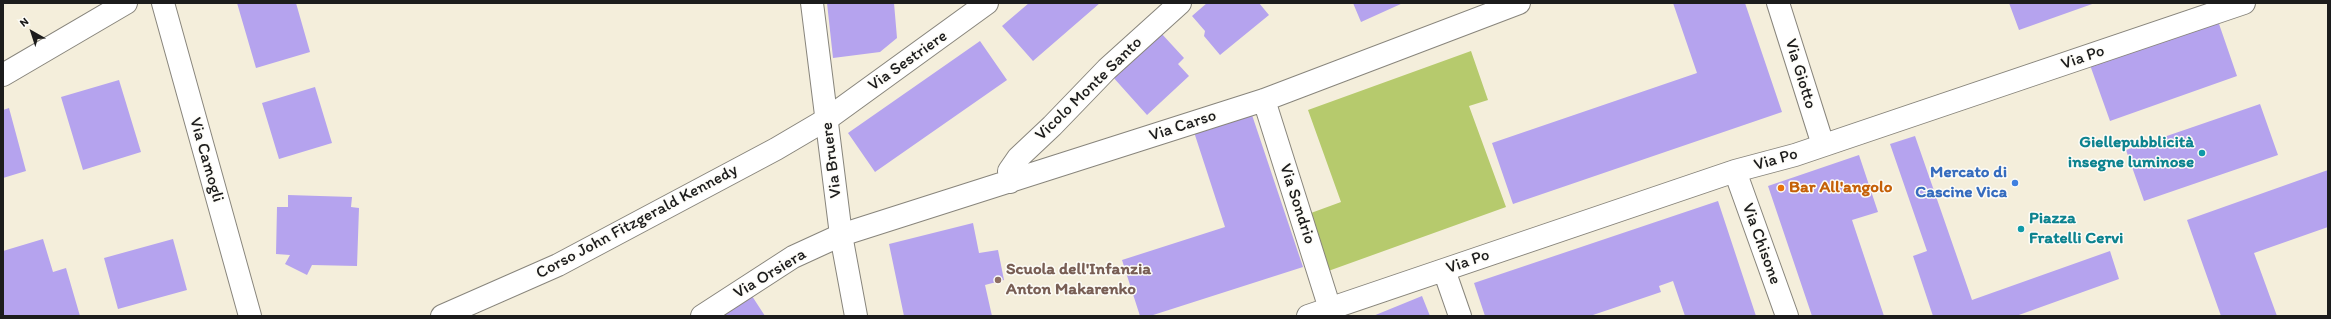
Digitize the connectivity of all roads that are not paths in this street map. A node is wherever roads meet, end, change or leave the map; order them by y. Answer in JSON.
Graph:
{"nodes":[{"id":1,"x":126,"y":3,"type":"edge"},
{"id":2,"x":163,"y":3,"type":"edge"},
{"id":3,"x":812,"y":3,"type":"edge"},
{"id":4,"x":987,"y":3,"type":"edge"},
{"id":5,"x":1180,"y":3,"type":"edge"},
{"id":6,"x":1520,"y":3,"type":"edge"},
{"id":7,"x":1778,"y":3,"type":"edge"},
{"id":8,"x":2244,"y":3,"type":"edge"},
{"id":9,"x":3,"y":75,"type":"edge"},
{"id":10,"x":1264,"y":100,"type":"junction"},
{"id":11,"x":827,"y":119,"type":"junction"},
{"id":12,"x":1823,"y":145,"type":"junction"},
{"id":13,"x":1735,"y":171,"type":"junction"},
{"id":14,"x":1010,"y":182,"type":"junction"},
{"id":15,"x":841,"y":235,"type":"junction"},
{"id":16,"x":1444,"y":270,"type":"junction"},
{"id":17,"x":1330,"y":309,"type":"junction"},
{"id":18,"x":250,"y":316,"type":"edge"},
{"id":19,"x":442,"y":316,"type":"edge"},
{"id":20,"x":702,"y":316,"type":"edge"},
{"id":21,"x":856,"y":316,"type":"edge"},
{"id":22,"x":1308,"y":316,"type":"edge"},
{"id":23,"x":1460,"y":316,"type":"edge"},
{"id":24,"x":1787,"y":316,"type":"edge"}],
"edges":[{"from":1,"to":9,"type":"street"},
{"from":2,"to":18,"type":"street","name":"Via Camogli"},
{"from":3,"to":11,"type":"street","name":"Via Bruere"},
{"from":4,"to":11,"type":"street","name":"Via Sestriere"},
{"from":5,"to":14,"type":"street","name":"Vicolo Monte Santo"},
{"from":6,"to":10,"type":"street","name":"Via Carso"},
{"from":7,"to":12,"type":"street","name":"Via Giotto"},
{"from":8,"to":12,"type":"street","name":"Via Po"},
{"from":10,"to":14,"type":"street","name":"Via Carso"},
{"from":10,"to":17,"type":"street","name":"Via Sondrio"},
{"from":11,"to":15,"type":"street","name":"Via Bruere"},
{"from":11,"to":19,"type":"street","name":"Corso John Fitzgerald Kennedy"},
{"from":12,"to":13,"type":"street","name":"Via Po"},
{"from":13,"to":16,"type":"street","name":"Via Po"},
{"from":13,"to":24,"type":"street","name":"Via Chisone"},
{"from":14,"to":15,"type":"street","name":"Via Carso"},
{"from":15,"to":20,"type":"street","name":"Via Orsiera"},
{"from":15,"to":21,"type":"street","name":"Via Bruere"},
{"from":16,"to":17,"type":"street","name":"Via Po"},
{"from":16,"to":23,"type":"street"},
{"from":17,"to":22,"type":"street","name":"Via Po"}]}
